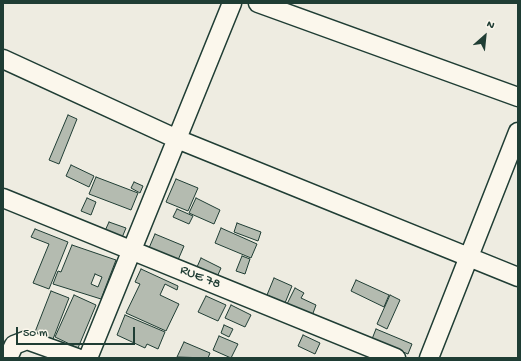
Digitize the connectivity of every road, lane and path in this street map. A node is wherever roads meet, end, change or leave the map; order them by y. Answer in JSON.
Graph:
{"nodes":[{"id":1,"x":232,"y":3,"type":"edge"},
{"id":2,"x":258,"y":3,"type":"edge"},
{"id":3,"x":3,"y":59,"type":"edge"},
{"id":4,"x":518,"y":97,"type":"edge"},
{"id":5,"x":518,"y":132,"type":"edge"},
{"id":6,"x":177,"y":139,"type":"junction"},
{"id":7,"x":3,"y":198,"type":"edge"},
{"id":8,"x":132,"y":250,"type":"junction"},
{"id":9,"x":469,"y":257,"type":"junction"},
{"id":10,"x":518,"y":277,"type":"edge"},
{"id":11,"x":8,"y":358,"type":"edge"},
{"id":12,"x":77,"y":358,"type":"edge"},
{"id":13,"x":88,"y":358,"type":"edge"},
{"id":14,"x":396,"y":358,"type":"edge"},
{"id":15,"x":429,"y":358,"type":"edge"}],
"edges":[{"from":1,"to":6,"type":"street"},
{"from":2,"to":4,"type":"street"},
{"from":3,"to":6,"type":"street"},
{"from":5,"to":9,"type":"street"},
{"from":6,"to":8,"type":"street"},
{"from":6,"to":9,"type":"street"},
{"from":7,"to":8,"type":"street","name":"RUE 78"},
{"from":8,"to":13,"type":"street"},
{"from":8,"to":14,"type":"street","name":"RUE 78"},
{"from":9,"to":10,"type":"street"},
{"from":9,"to":15,"type":"street"},
{"from":11,"to":12,"type":"street"}]}
